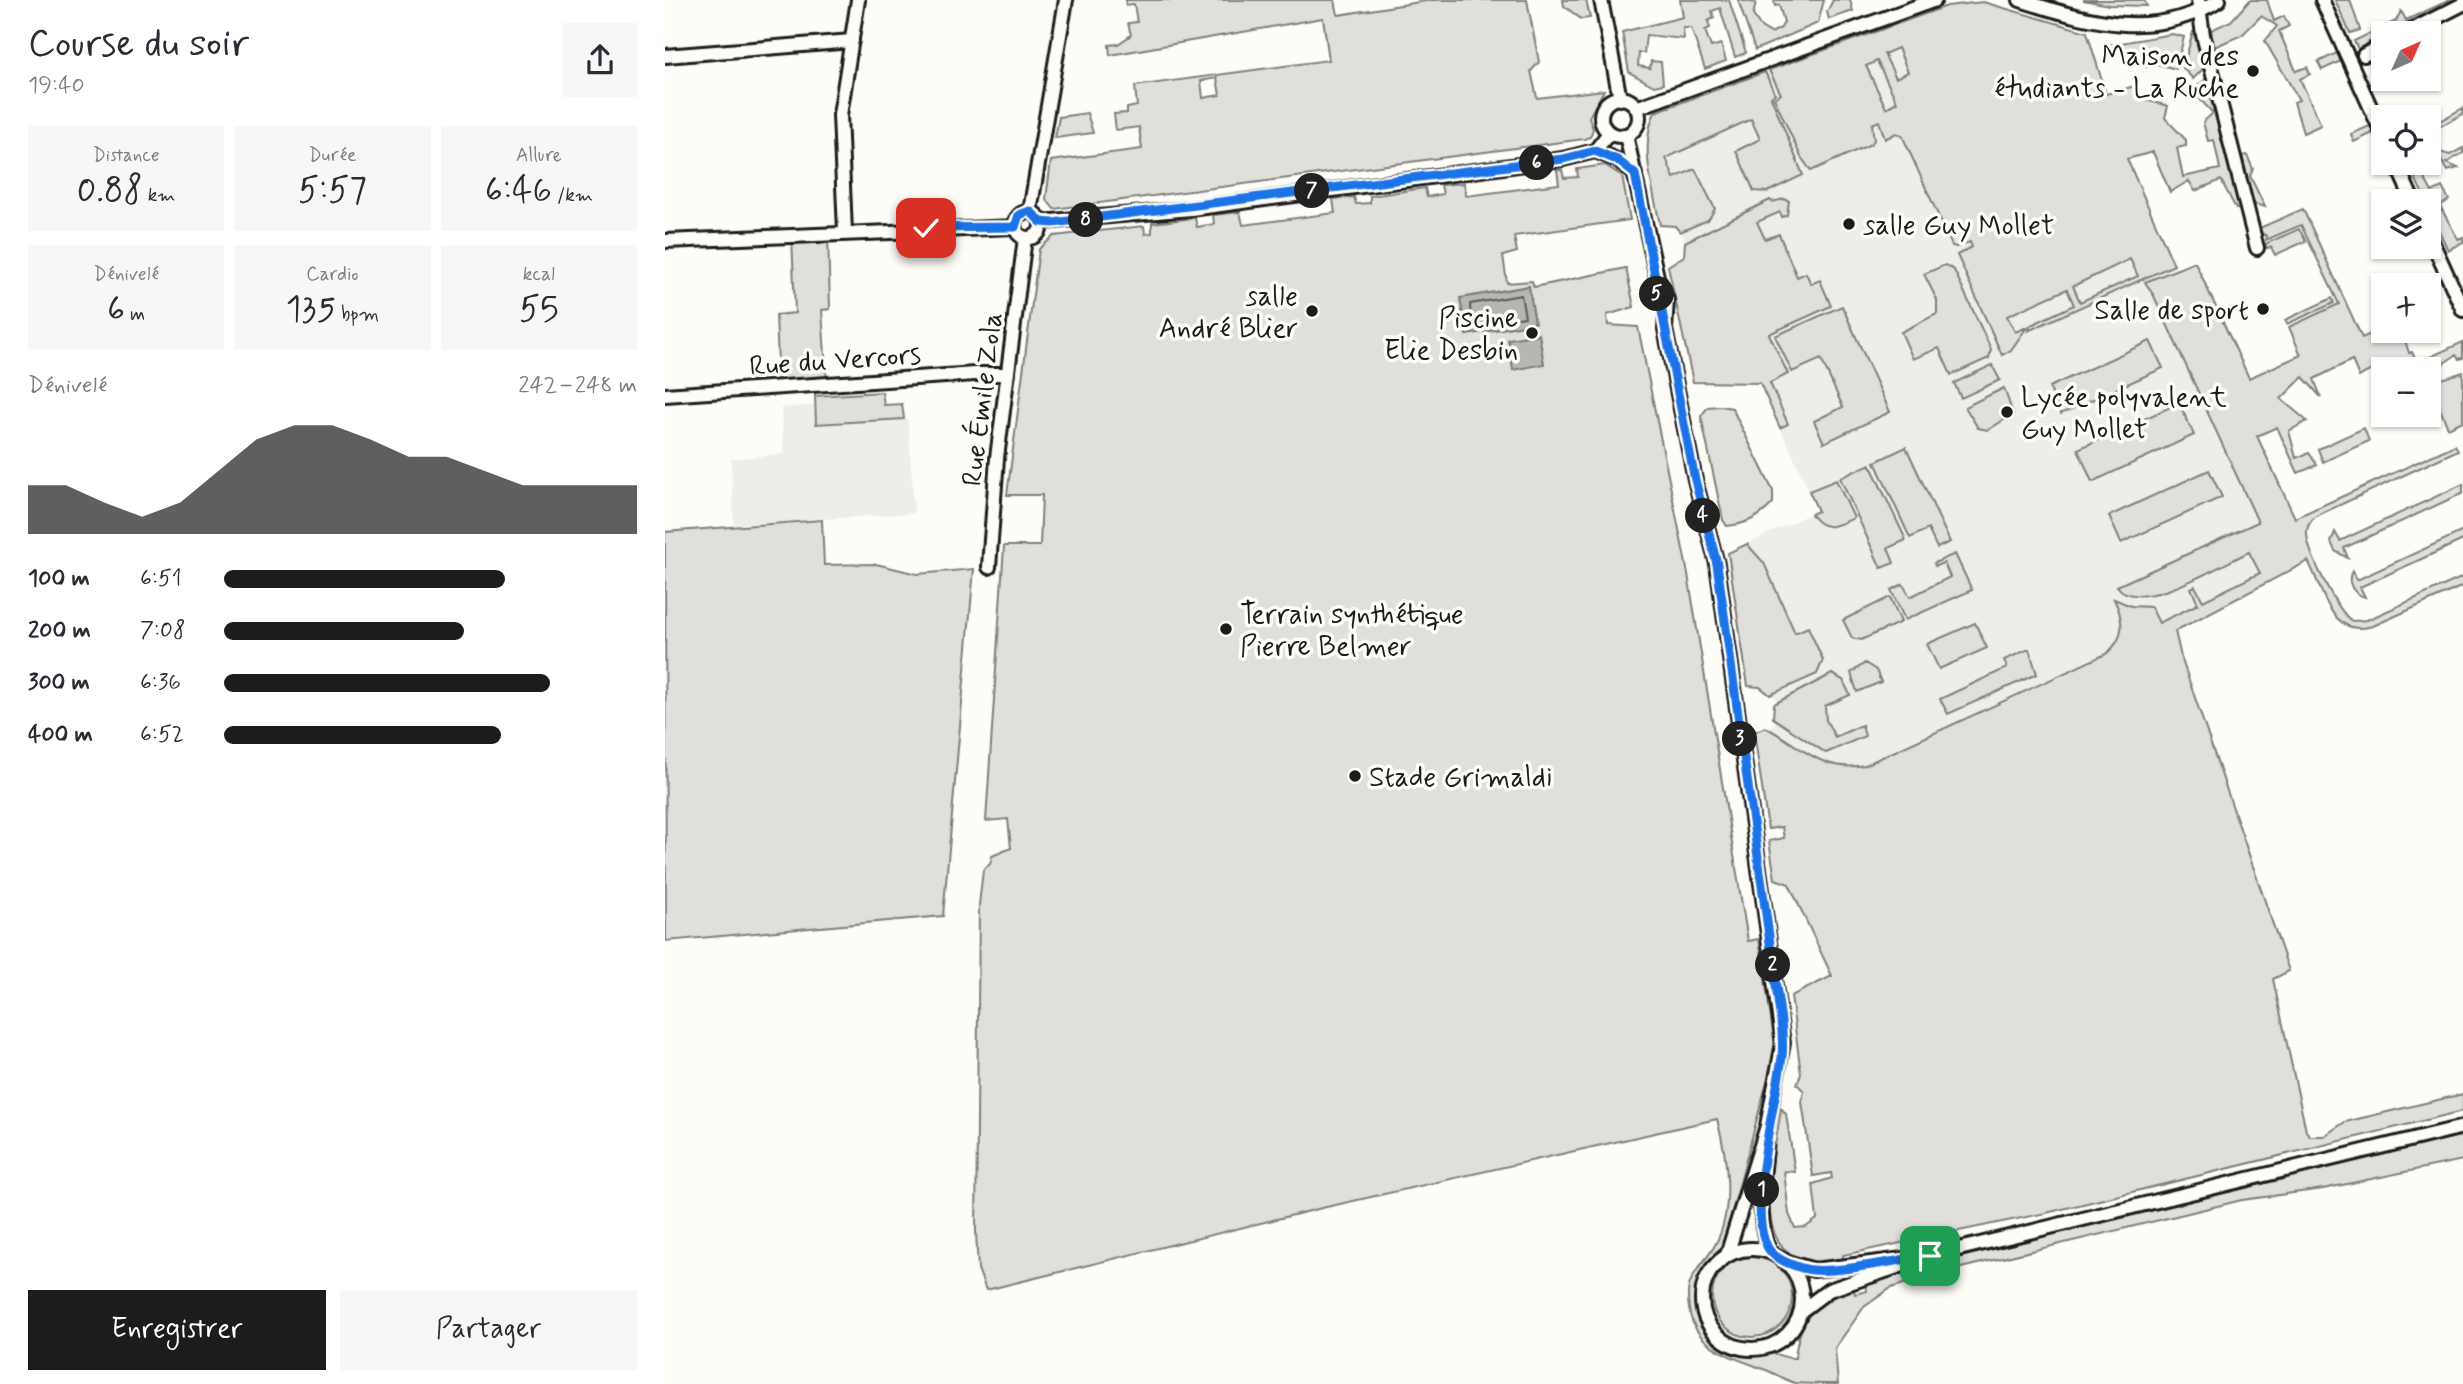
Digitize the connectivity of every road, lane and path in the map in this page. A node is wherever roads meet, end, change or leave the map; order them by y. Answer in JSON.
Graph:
{"nodes":[{"id":1,"x":858,"y":0,"type":"edge"},
{"id":2,"x":1066,"y":0,"type":"edge"},
{"id":3,"x":1601,"y":0,"type":"edge"},
{"id":4,"x":1935,"y":0,"type":"edge"},
{"id":5,"x":2020,"y":0,"type":"edge"},
{"id":6,"x":2219,"y":0,"type":"edge"},
{"id":7,"x":2322,"y":0,"type":"edge"},
{"id":8,"x":2463,"y":4,"type":"edge"},
{"id":9,"x":2199,"y":6,"type":"edge"},
{"id":10,"x":2430,"y":21,"type":"edge"},
{"id":11,"x":852,"y":41,"type":"junction"},
{"id":12,"x":2371,"y":51,"type":"edge"},
{"id":13,"x":2364,"y":55,"type":"dead end"},
{"id":14,"x":665,"y":56,"type":"edge"},
{"id":15,"x":1620,"y":99,"type":"junction"},
{"id":16,"x":1636,"y":108,"type":"junction"},
{"id":17,"x":2371,"y":108,"type":"edge"},
{"id":18,"x":1609,"y":133,"type":"junction"},
{"id":19,"x":1626,"y":135,"type":"junction"},
{"id":20,"x":1595,"y":151,"type":"junction"},
{"id":21,"x":1635,"y":174,"type":"junction"},
{"id":22,"x":1030,"y":211,"type":"junction"},
{"id":23,"x":1041,"y":222,"type":"junction"},
{"id":24,"x":1015,"y":227,"type":"junction"},
{"id":25,"x":845,"y":232,"type":"junction"},
{"id":26,"x":1025,"y":237,"type":"junction"},
{"id":27,"x":665,"y":241,"type":"edge"},
{"id":28,"x":2257,"y":248,"type":"dead end"},
{"id":29,"x":2440,"y":259,"type":"edge"},
{"id":30,"x":2463,"y":310,"type":"edge"},
{"id":31,"x":1008,"y":374,"type":"junction"},
{"id":32,"x":665,"y":395,"type":"edge"},
{"id":33,"x":989,"y":567,"type":"dead end"},
{"id":34,"x":1767,"y":1126,"type":"junction"},
{"id":35,"x":2463,"y":1127,"type":"edge"},
{"id":36,"x":1770,"y":1252,"type":"junction"},
{"id":37,"x":1727,"y":1255,"type":"junction"},
{"id":38,"x":1930,"y":1256,"type":"junction"},
{"id":39,"x":1787,"y":1262,"type":"junction"},
{"id":40,"x":1801,"y":1311,"type":"junction"}],
"edges":[{"from":1,"to":11,"type":"street"},
{"from":2,"to":22,"type":"street"},
{"from":3,"to":15,"type":"street"},
{"from":4,"to":16,"type":"street"},
{"from":5,"to":9,"type":"street"},
{"from":6,"to":9,"type":"street"},
{"from":7,"to":17,"type":"street"},
{"from":8,"to":10,"type":"street"},
{"from":9,"to":28,"type":"street"},
{"from":11,"to":14,"type":"street"},
{"from":11,"to":25,"type":"street"},
{"from":12,"to":13,"type":"street"},
{"from":15,"to":16,"type":"street"},
{"from":15,"to":18,"type":"street"},
{"from":16,"to":19,"type":"street"},
{"from":18,"to":19,"type":"street"},
{"from":18,"to":20,"type":"street"},
{"from":19,"to":21,"type":"street"},
{"from":20,"to":21,"type":"street"},
{"from":20,"to":23,"type":"street"},
{"from":21,"to":34,"type":"street"},
{"from":22,"to":23,"type":"street"},
{"from":22,"to":24,"type":"street"},
{"from":23,"to":26,"type":"street"},
{"from":24,"to":25,"type":"street"},
{"from":24,"to":26,"type":"street"},
{"from":25,"to":27,"type":"street"},
{"from":26,"to":31,"type":"street","name":"Rue Émile Zola"},
{"from":29,"to":30,"type":"street"},
{"from":31,"to":32,"type":"street","name":"Rue du Vercors"},
{"from":31,"to":33,"type":"street","name":"Rue Émile Zola"},
{"from":34,"to":36,"type":"street"},
{"from":34,"to":37,"type":"street"},
{"from":35,"to":38,"type":"street"},
{"from":36,"to":37,"type":"street"},
{"from":36,"to":39,"type":"street"},
{"from":37,"to":40,"type":"street"},
{"from":38,"to":39,"type":"street"},
{"from":38,"to":40,"type":"street"},
{"from":39,"to":40,"type":"street"}]}
